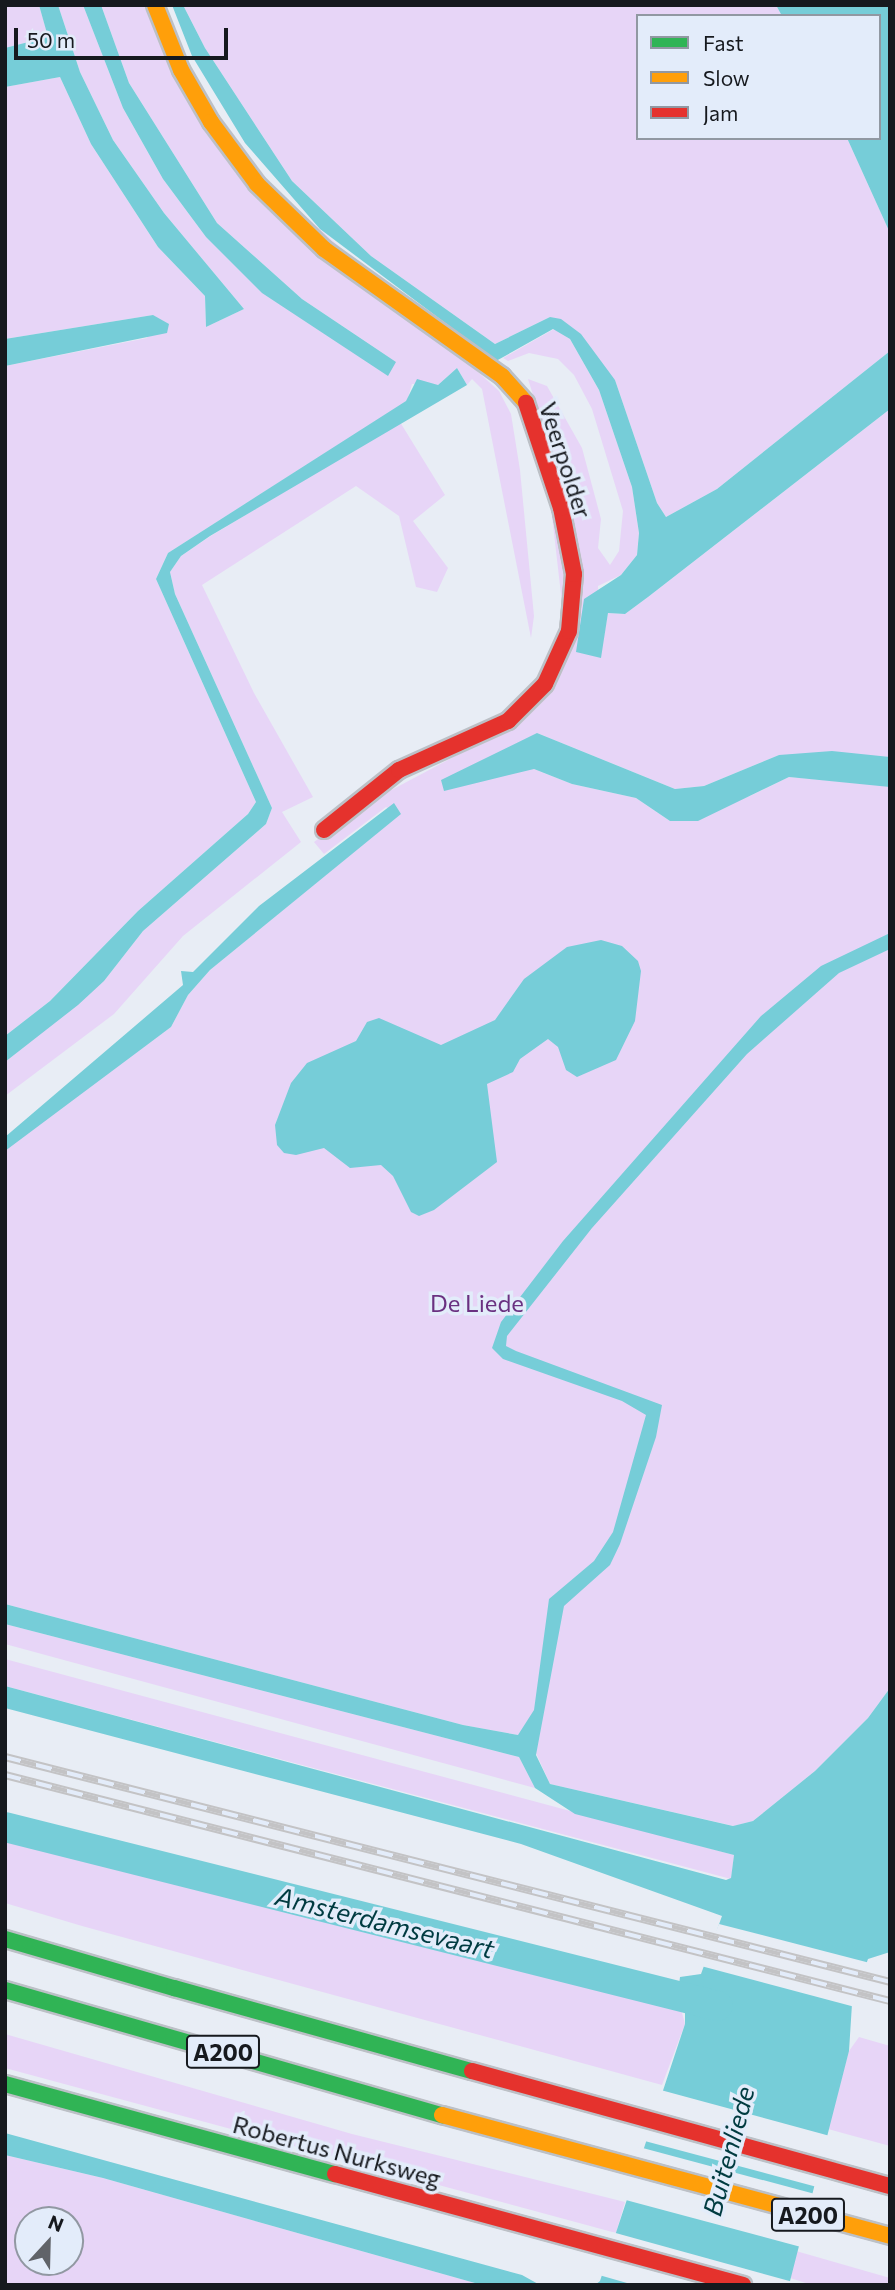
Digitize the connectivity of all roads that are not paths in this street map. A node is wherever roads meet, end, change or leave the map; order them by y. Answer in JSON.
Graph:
{"nodes":[{"id":1,"x":155,"y":5,"type":"edge"},
{"id":2,"x":324,"y":830,"type":"dead end"},
{"id":3,"x":5,"y":1939,"type":"edge"},
{"id":4,"x":5,"y":1990,"type":"edge"},
{"id":5,"x":5,"y":2084,"type":"edge"},
{"id":6,"x":890,"y":2186,"type":"edge"},
{"id":7,"x":890,"y":2235,"type":"edge"},
{"id":8,"x":743,"y":2285,"type":"edge"}],
"edges":[{"from":1,"to":2,"type":"main road","name":"Veerpolder"},
{"from":3,"to":6,"type":"main road","number":"A200"},
{"from":4,"to":7,"type":"main road","number":"A200"},
{"from":5,"to":8,"type":"main road","name":"Robertus Nurksweg"}]}
